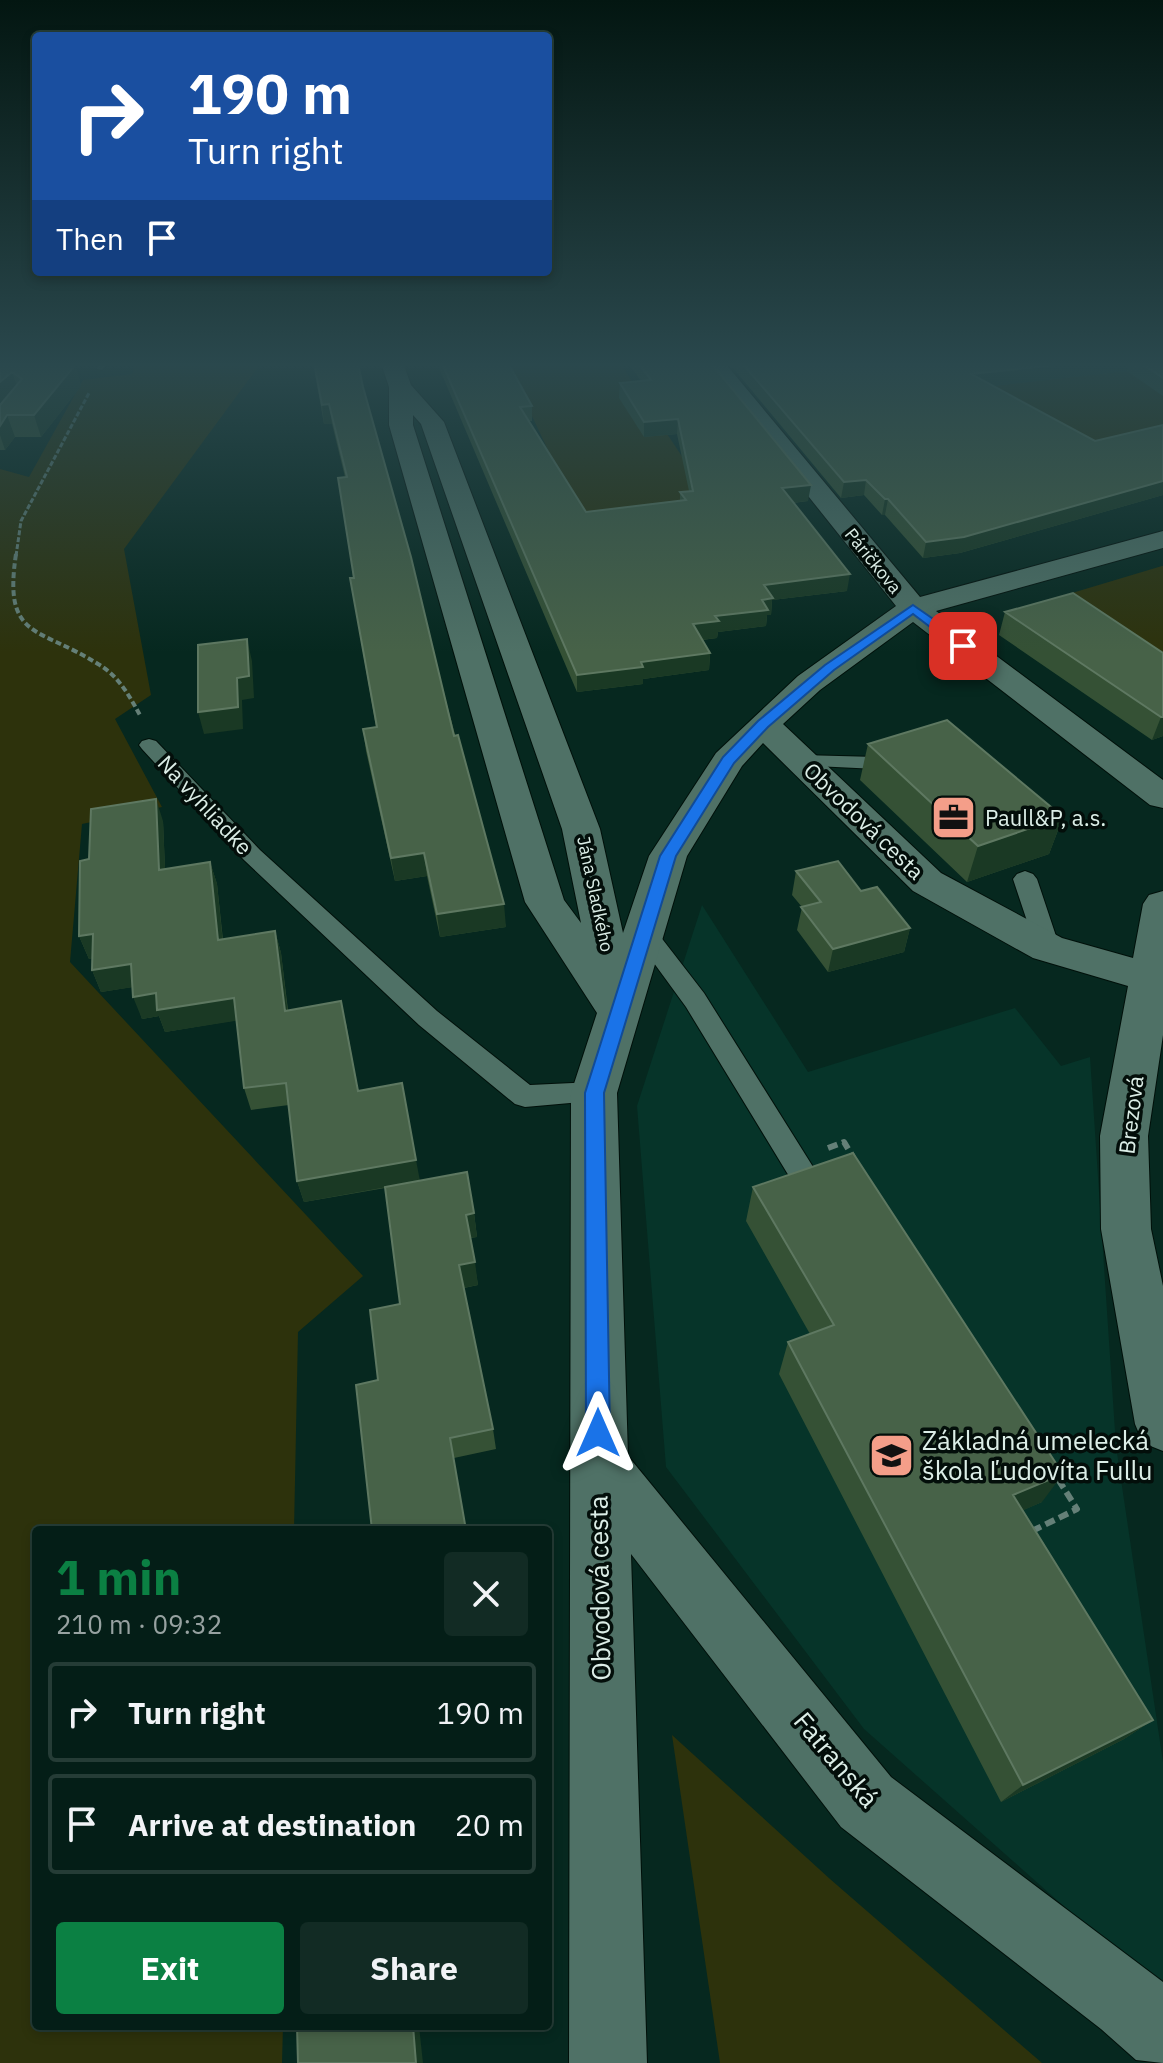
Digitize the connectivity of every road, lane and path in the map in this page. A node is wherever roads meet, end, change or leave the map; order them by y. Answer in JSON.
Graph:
{"nodes":[{"id":1,"x":53,"y":459,"type":"edge"},
{"id":2,"x":411,"y":459,"type":"edge"},
{"id":3,"x":446,"y":459,"type":"edge"},
{"id":4,"x":792,"y":459,"type":"edge"},
{"id":5,"x":1157,"y":546,"type":"edge"},
{"id":6,"x":913,"y":608,"type":"junction"},
{"id":7,"x":763,"y":724,"type":"junction"},
{"id":8,"x":149,"y":745,"type":"joint"},
{"id":9,"x":801,"y":761,"type":"junction"},
{"id":10,"x":877,"y":763,"type":"edge"},
{"id":11,"x":1163,"y":797,"type":"edge"},
{"id":12,"x":1025,"y":879,"type":"dead end"},
{"id":13,"x":1163,"y":904,"type":"edge"},
{"id":14,"x":644,"y":933,"type":"junction"},
{"id":15,"x":1048,"y":948,"type":"junction"},
{"id":16,"x":1152,"y":978,"type":"junction"},
{"id":17,"x":619,"y":1011,"type":"junction"},
{"id":18,"x":594,"y":1093,"type":"junction"},
{"id":19,"x":860,"y":1168,"type":"edge"},
{"id":20,"x":799,"y":1169,"type":"joint"},
{"id":21,"x":1160,"y":1391,"type":"edge"},
{"id":22,"x":598,"y":1464,"type":"junction"},
{"id":23,"x":1052,"y":1470,"type":"edge"},
{"id":24,"x":1040,"y":1543,"type":"edge"},
{"id":25,"x":1163,"y":2033,"type":"edge"},
{"id":26,"x":608,"y":2063,"type":"edge"}],
"edges":[{"from":1,"to":8,"type":"path","name":"Na vyhliadke"},
{"from":2,"to":17,"type":"street","name":"Jána Sladkého"},
{"from":3,"to":17,"type":"street","name":"Jána Sladkého"},
{"from":4,"to":6,"type":"street","name":"Páričkova"},
{"from":5,"to":6,"type":"street","name":"Obvodová cesta"},
{"from":6,"to":7,"type":"street","name":"Obvodová cesta"},
{"from":6,"to":11,"type":"street","name":"Páričkova"},
{"from":7,"to":9,"type":"street","name":"Obvodová cesta"},
{"from":7,"to":14,"type":"street","name":"Obvodová cesta"},
{"from":8,"to":18,"type":"lane","name":"Na vyhliadke"},
{"from":9,"to":10,"type":"lane"},
{"from":9,"to":15,"type":"street","name":"Obvodová cesta"},
{"from":12,"to":15,"type":"lane"},
{"from":13,"to":16,"type":"street","name":"Brezová"},
{"from":14,"to":17,"type":"street","name":"Obvodová cesta"},
{"from":14,"to":20,"type":"lane"},
{"from":15,"to":16,"type":"street","name":"Obvodová cesta"},
{"from":16,"to":21,"type":"street","name":"Brezová"},
{"from":17,"to":18,"type":"street","name":"Obvodová cesta"},
{"from":18,"to":22,"type":"street","name":"Obvodová cesta"},
{"from":19,"to":20,"type":"path"},
{"from":22,"to":25,"type":"street","name":"Fatranská"},
{"from":22,"to":26,"type":"street","name":"Obvodová cesta"},
{"from":23,"to":24,"type":"path"}]}
